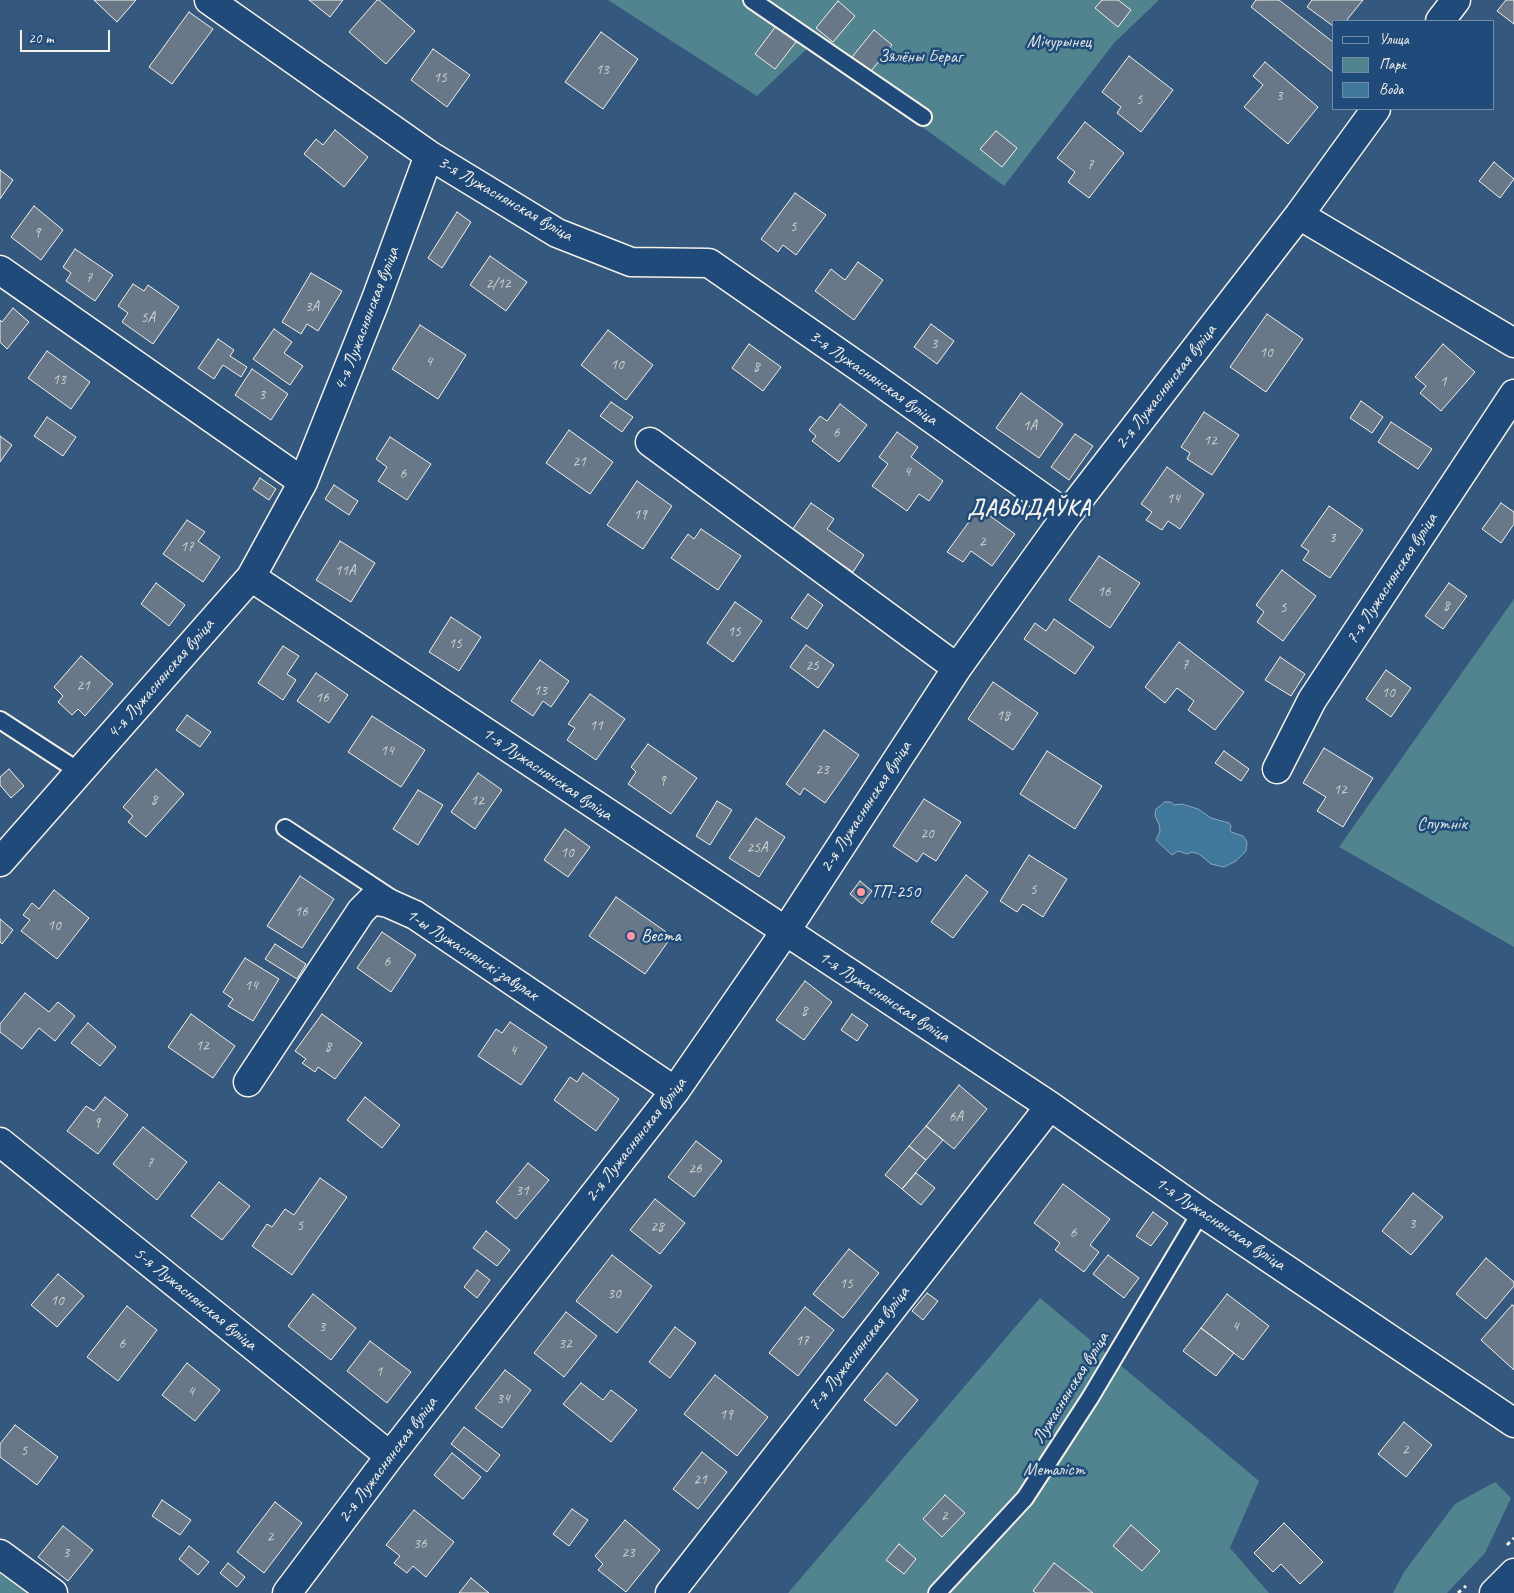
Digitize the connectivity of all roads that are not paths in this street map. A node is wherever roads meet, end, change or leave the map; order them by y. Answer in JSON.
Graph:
{"nodes":[{"id":1,"x":209,"y":0,"type":"edge"},
{"id":2,"x":752,"y":0,"type":"edge"},
{"id":3,"x":1456,"y":0,"type":"edge"},
{"id":4,"x":1441,"y":20,"type":"edge"},
{"id":5,"x":1375,"y":110,"type":"edge"},
{"id":6,"x":923,"y":117,"type":"dead end"},
{"id":7,"x":429,"y":155,"type":"junction"},
{"id":8,"x":1299,"y":215,"type":"junction"},
{"id":9,"x":0,"y":270,"type":"edge"},
{"id":10,"x":1514,"y":343,"type":"edge"},
{"id":11,"x":1514,"y":394,"type":"edge"},
{"id":12,"x":650,"y":442,"type":"dead end"},
{"id":13,"x":303,"y":482,"type":"junction"},
{"id":14,"x":1067,"y":515,"type":"junction"},
{"id":15,"x":251,"y":577,"type":"junction"},
{"id":16,"x":957,"y":668,"type":"junction"},
{"id":17,"x":0,"y":720,"type":"edge"},
{"id":18,"x":1277,"y":769,"type":"dead end"},
{"id":19,"x":80,"y":772,"type":"junction"},
{"id":20,"x":285,"y":828,"type":"dead end"},
{"id":21,"x":0,"y":862,"type":"edge"},
{"id":22,"x":416,"y":915,"type":"junction"},
{"id":23,"x":785,"y":932,"type":"junction"},
{"id":24,"x":248,"y":1082,"type":"dead end"},
{"id":25,"x":676,"y":1091,"type":"junction"},
{"id":26,"x":1050,"y":1106,"type":"junction"},
{"id":27,"x":0,"y":1142,"type":"edge"},
{"id":28,"x":1201,"y":1212,"type":"junction"},
{"id":29,"x":1514,"y":1423,"type":"edge"},
{"id":30,"x":390,"y":1456,"type":"junction"},
{"id":31,"x":0,"y":1554,"type":"edge"},
{"id":32,"x":1514,"y":1573,"type":"edge"},
{"id":33,"x":53,"y":1593,"type":"edge"},
{"id":34,"x":287,"y":1593,"type":"edge"},
{"id":35,"x":670,"y":1593,"type":"edge"},
{"id":36,"x":937,"y":1593,"type":"edge"},
{"id":37,"x":1494,"y":1593,"type":"edge"}],
"edges":[{"from":1,"to":7,"type":"street","name":"3-я Лужаснянская вуліца"},
{"from":2,"to":6,"type":"lane"},
{"from":3,"to":4,"type":"street"},
{"from":5,"to":8,"type":"street","name":"2-я Лужаснянская вуліца"},
{"from":7,"to":13,"type":"street","name":"4-я Лужаснянская вуліца"},
{"from":7,"to":14,"type":"street","name":"3-я Лужаснянская вуліца"},
{"from":8,"to":10,"type":"street"},
{"from":8,"to":14,"type":"street","name":"2-я Лужаснянская вуліца"},
{"from":9,"to":13,"type":"street"},
{"from":11,"to":18,"type":"street","name":"7-я Лужаснянская вуліца"},
{"from":12,"to":16,"type":"street"},
{"from":13,"to":15,"type":"street","name":"4-я Лужаснянская вуліца"},
{"from":14,"to":16,"type":"street","name":"2-я Лужаснянская вуліца"},
{"from":15,"to":19,"type":"street","name":"4-я Лужаснянская вуліца"},
{"from":15,"to":23,"type":"street","name":"1-я Лужаснянская вуліца"},
{"from":16,"to":23,"type":"street","name":"2-я Лужаснянская вуліца"},
{"from":17,"to":19,"type":"lane"},
{"from":19,"to":21,"type":"street","name":"4-я Лужаснянская вуліца"},
{"from":20,"to":22,"type":"lane"},
{"from":22,"to":24,"type":"street","name":"1-ы Лужаснянскі завулак"},
{"from":22,"to":25,"type":"street","name":"1-ы Лужаснянскі завулак"},
{"from":23,"to":25,"type":"street","name":"2-я Лужаснянская вуліца"},
{"from":23,"to":26,"type":"street","name":"1-я Лужаснянская вуліца"},
{"from":25,"to":30,"type":"street","name":"2-я Лужаснянская вуліца"},
{"from":26,"to":28,"type":"street","name":"1-я Лужаснянская вуліца"},
{"from":26,"to":35,"type":"street","name":"7-я Лужаснянская вуліца"},
{"from":27,"to":30,"type":"street","name":"5-я Лужаснянская вуліца"},
{"from":28,"to":29,"type":"street","name":"1-я Лужаснянская вуліца"},
{"from":28,"to":36,"type":"lane","name":"Лужаснянская вуліца"},
{"from":30,"to":34,"type":"street","name":"2-я Лужаснянская вуліца"},
{"from":31,"to":33,"type":"street"},
{"from":32,"to":37,"type":"street"}]}
